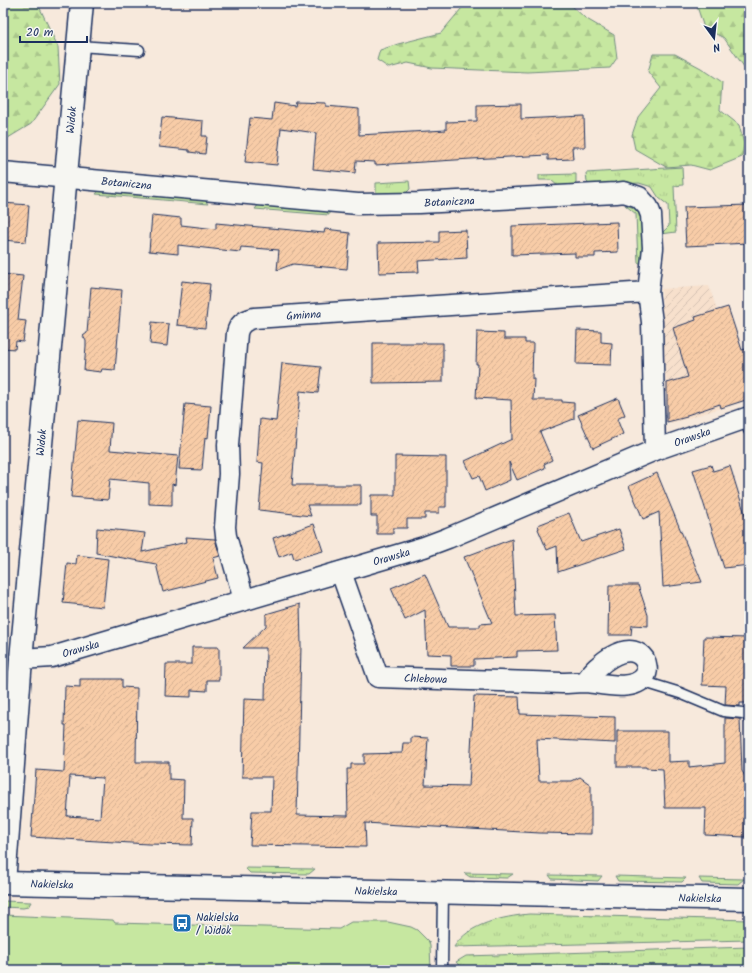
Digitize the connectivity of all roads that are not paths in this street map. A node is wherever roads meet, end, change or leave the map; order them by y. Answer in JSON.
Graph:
{"nodes":[{"id":1,"x":82,"y":3,"type":"edge"},
{"id":2,"x":78,"y":46,"type":"junction"},
{"id":3,"x":139,"y":50,"type":"dead end"},
{"id":4,"x":3,"y":172,"type":"edge"},
{"id":5,"x":65,"y":177,"type":"junction"},
{"id":6,"x":648,"y":292,"type":"junction"},
{"id":7,"x":748,"y":422,"type":"edge"},
{"id":8,"x":655,"y":450,"type":"junction"},
{"id":9,"x":340,"y":572,"type":"junction"},
{"id":10,"x":244,"y":600,"type":"junction"},
{"id":11,"x":21,"y":659,"type":"junction"},
{"id":12,"x":641,"y":681,"type":"junction"},
{"id":13,"x":585,"y":682,"type":"junction"},
{"id":14,"x":10,"y":713,"type":"edge"},
{"id":15,"x":749,"y":718,"type":"edge"},
{"id":16,"x":4,"y":883,"type":"edge"},
{"id":17,"x":443,"y":892,"type":"junction"},
{"id":18,"x":749,"y":899,"type":"edge"},
{"id":19,"x":442,"y":970,"type":"edge"}],
"edges":[{"from":1,"to":2,"type":"street","name":"Widok"},
{"from":2,"to":3,"type":"lane"},
{"from":2,"to":5,"type":"street","name":"Widok"},
{"from":4,"to":5,"type":"street","name":"Botaniczna"},
{"from":5,"to":6,"type":"street","name":"Botaniczna"},
{"from":5,"to":11,"type":"street","name":"Widok"},
{"from":6,"to":8,"type":"street","name":"Botaniczna"},
{"from":6,"to":10,"type":"street","name":"Gminna"},
{"from":7,"to":8,"type":"street","name":"Orawska"},
{"from":8,"to":9,"type":"street","name":"Orawska"},
{"from":9,"to":10,"type":"street","name":"Orawska"},
{"from":9,"to":13,"type":"street","name":"Chlebowa"},
{"from":10,"to":11,"type":"street","name":"Orawska"},
{"from":11,"to":14,"type":"street","name":"Widok"},
{"from":12,"to":13,"type":"street","name":"Chlebowa"},
{"from":12,"to":13,"type":"street"},
{"from":12,"to":15,"type":"lane"},
{"from":14,"to":16,"type":"street","name":"Widok"},
{"from":16,"to":17,"type":"street","name":"Nakielska"},
{"from":17,"to":18,"type":"street","name":"Nakielska"},
{"from":17,"to":19,"type":"lane"}]}
